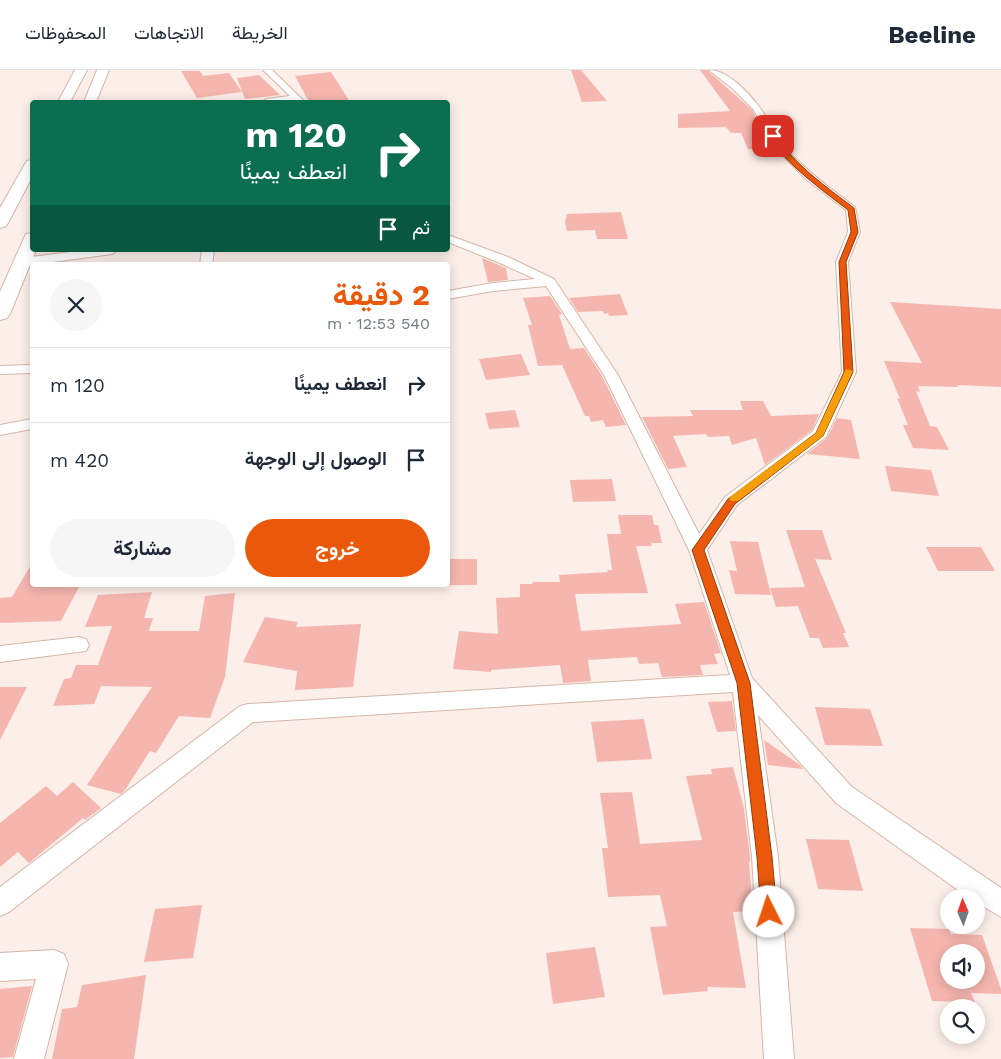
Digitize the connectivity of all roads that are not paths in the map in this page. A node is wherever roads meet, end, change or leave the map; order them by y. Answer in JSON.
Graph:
{"nodes":[{"id":1,"x":80,"y":70,"type":"edge"},
{"id":2,"x":104,"y":70,"type":"edge"},
{"id":3,"x":267,"y":70,"type":"edge"},
{"id":4,"x":713,"y":70,"type":"edge"},
{"id":5,"x":65,"y":100,"type":"edge"},
{"id":6,"x":91,"y":100,"type":"edge"},
{"id":7,"x":298,"y":100,"type":"edge"},
{"id":8,"x":30,"y":168,"type":"edge"},
{"id":9,"x":0,"y":224,"type":"edge"},
{"id":10,"x":450,"y":239,"type":"edge"},
{"id":11,"x":30,"y":243,"type":"edge"},
{"id":12,"x":97,"y":252,"type":"edge"},
{"id":13,"x":23,"y":262,"type":"junction"},
{"id":14,"x":550,"y":282,"type":"junction"},
{"id":15,"x":450,"y":295,"type":"edge"},
{"id":16,"x":0,"y":314,"type":"edge"},
{"id":17,"x":30,"y":369,"type":"edge"},
{"id":18,"x":0,"y":370,"type":"edge"},
{"id":19,"x":30,"y":424,"type":"edge"},
{"id":20,"x":0,"y":430,"type":"edge"},
{"id":21,"x":698,"y":550,"type":"junction"},
{"id":22,"x":79,"y":645,"type":"dead end"},
{"id":23,"x":0,"y":654,"type":"edge"},
{"id":24,"x":743,"y":683,"type":"junction"},
{"id":25,"x":0,"y":903,"type":"edge"},
{"id":26,"x":1001,"y":904,"type":"edge"},
{"id":27,"x":0,"y":967,"type":"edge"},
{"id":28,"x":29,"y":1059,"type":"edge"},
{"id":29,"x":779,"y":1059,"type":"edge"}],
"edges":[{"from":1,"to":5,"type":"main road"},
{"from":2,"to":6,"type":"main road"},
{"from":3,"to":7,"type":"street"},
{"from":4,"to":21,"type":"street"},
{"from":8,"to":9,"type":"main road"},
{"from":10,"to":14,"type":"street"},
{"from":11,"to":13,"type":"main road"},
{"from":12,"to":13,"type":"street"},
{"from":13,"to":16,"type":"main road"},
{"from":14,"to":15,"type":"street"},
{"from":14,"to":21,"type":"street"},
{"from":17,"to":18,"type":"street"},
{"from":19,"to":20,"type":"street"},
{"from":21,"to":24,"type":"street"},
{"from":22,"to":23,"type":"street"},
{"from":24,"to":25,"type":"street"},
{"from":24,"to":26,"type":"street"},
{"from":24,"to":29,"type":"street"},
{"from":27,"to":28,"type":"street"}]}
